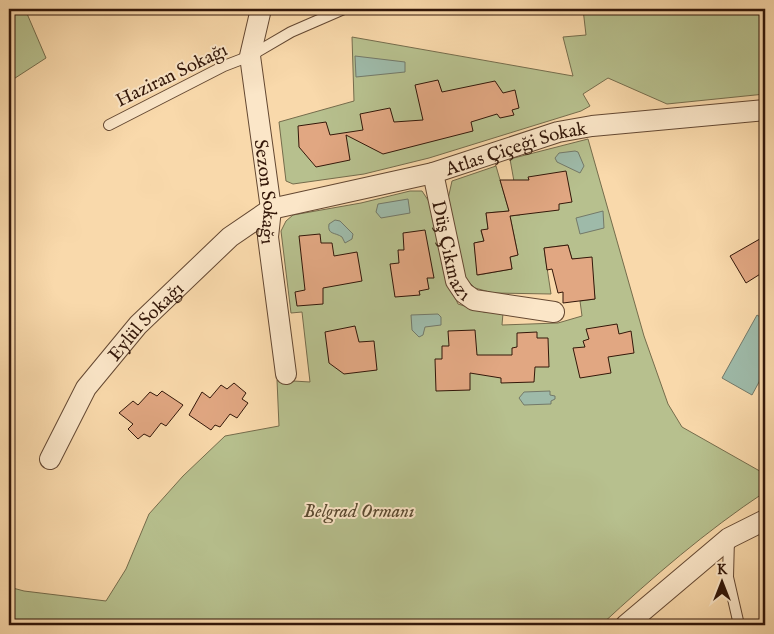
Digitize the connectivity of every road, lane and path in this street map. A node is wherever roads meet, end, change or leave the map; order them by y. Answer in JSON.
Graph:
{"nodes":[{"id":1,"x":262,"y":9,"type":"edge"},
{"id":2,"x":344,"y":9,"type":"edge"},
{"id":3,"x":250,"y":56,"type":"junction"},
{"id":4,"x":765,"y":110,"type":"edge"},
{"id":5,"x":108,"y":125,"type":"dead end"},
{"id":6,"x":433,"y":173,"type":"junction"},
{"id":7,"x":271,"y":209,"type":"junction"},
{"id":8,"x":554,"y":312,"type":"dead end"},
{"id":9,"x":286,"y":374,"type":"dead end"},
{"id":10,"x":50,"y":459,"type":"dead end"},
{"id":11,"x":765,"y":520,"type":"edge"},
{"id":12,"x":729,"y":538,"type":"junction"},
{"id":13,"x":626,"y":625,"type":"edge"},
{"id":14,"x":739,"y":625,"type":"edge"}],
"edges":[{"from":1,"to":3,"type":"street","name":"Sezon Sokağı"},
{"from":2,"to":3,"type":"lane","name":"Haziran Sokağı"},
{"from":3,"to":5,"type":"lane","name":"Haziran Sokağı"},
{"from":3,"to":7,"type":"street","name":"Sezon Sokağı"},
{"from":4,"to":6,"type":"street","name":"Atlas Çiçeği Sokak"},
{"from":6,"to":7,"type":"street","name":"Atlas Çiçeği Sokak"},
{"from":6,"to":8,"type":"street","name":"Düş Çıkmazı"},
{"from":7,"to":9,"type":"street","name":"Sezon Sokağı"},
{"from":7,"to":10,"type":"street","name":"Eylül Sokağı"},
{"from":11,"to":12,"type":"street"},
{"from":12,"to":13,"type":"street"},
{"from":12,"to":14,"type":"lane"}]}
